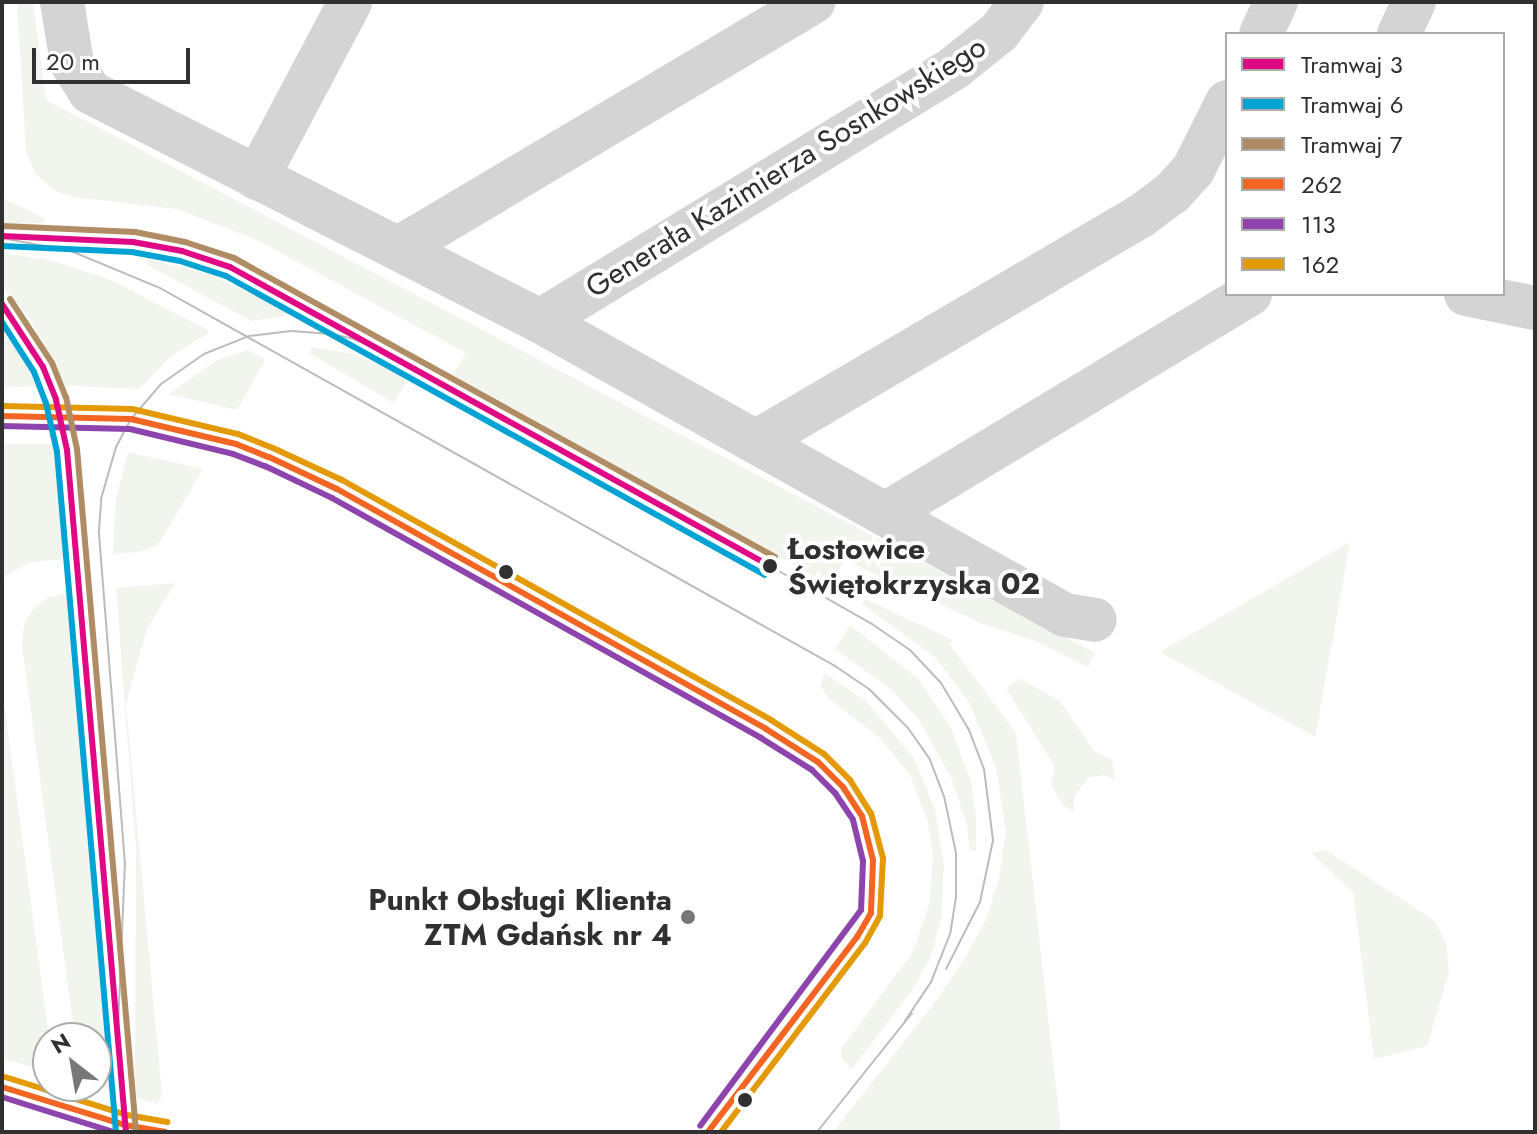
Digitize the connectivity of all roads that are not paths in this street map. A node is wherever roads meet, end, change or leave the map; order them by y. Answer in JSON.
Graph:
{"nodes":[{"id":1,"x":62,"y":2,"type":"edge"},
{"id":2,"x":350,"y":2,"type":"edge"},
{"id":3,"x":814,"y":2,"type":"edge"},
{"id":4,"x":1022,"y":2,"type":"edge"},
{"id":5,"x":1276,"y":2,"type":"edge"},
{"id":6,"x":1414,"y":2,"type":"edge"},
{"id":7,"x":1262,"y":32,"type":"edge"},
{"id":8,"x":1400,"y":32,"type":"edge"},
{"id":9,"x":1225,"y":106,"type":"edge"},
{"id":10,"x":257,"y":178,"type":"junction"},
{"id":11,"x":399,"y":248,"type":"junction"},
{"id":12,"x":1247,"y":296,"type":"edge"},
{"id":13,"x":1476,"y":296,"type":"edge"},
{"id":14,"x":1535,"y":308,"type":"edge"},
{"id":15,"x":540,"y":321,"type":"junction"},
{"id":16,"x":759,"y":440,"type":"junction"},
{"id":17,"x":887,"y":513,"type":"junction"},
{"id":18,"x":1095,"y":620,"type":"dead end"}],
"edges":[{"from":1,"to":10,"type":"street","name":"Generała Kazimierza Sosnkowskiego"},
{"from":2,"to":10,"type":"street"},
{"from":3,"to":11,"type":"street"},
{"from":4,"to":15,"type":"street","name":"Generała Kazimierza Sosnkowskiego"},
{"from":5,"to":7,"type":"street"},
{"from":6,"to":8,"type":"street"},
{"from":9,"to":16,"type":"street"},
{"from":10,"to":11,"type":"street","name":"Generała Kazimierza Sosnkowskiego"},
{"from":11,"to":15,"type":"street","name":"Generała Kazimierza Sosnkowskiego"},
{"from":12,"to":17,"type":"street"},
{"from":13,"to":14,"type":"street"},
{"from":15,"to":16,"type":"street","name":"Generała Kazimierza Sosnkowskiego"},
{"from":16,"to":17,"type":"street","name":"Generała Kazimierza Sosnkowskiego"},
{"from":17,"to":18,"type":"street","name":"Generała Kazimierza Sosnkowskiego"}]}
